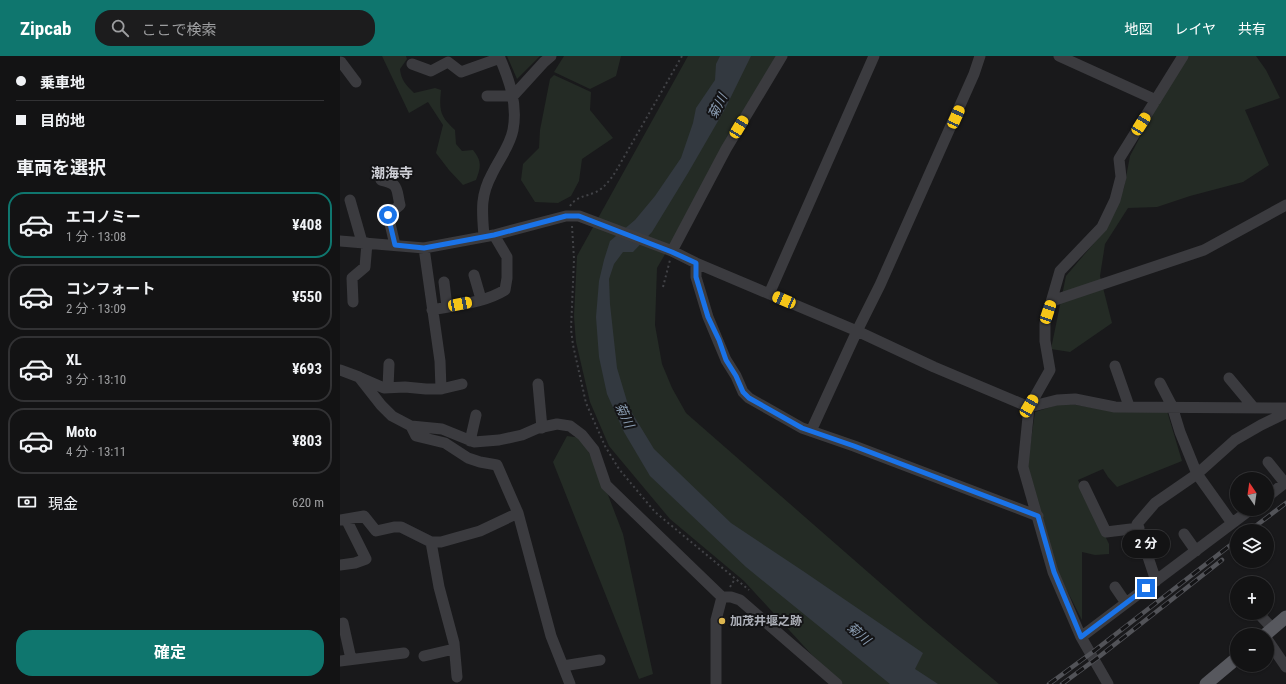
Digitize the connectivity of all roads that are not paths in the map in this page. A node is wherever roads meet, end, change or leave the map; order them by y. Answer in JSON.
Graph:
{"nodes":[{"id":1,"x":551,"y":56,"type":"edge"},
{"id":2,"x":782,"y":56,"type":"edge"},
{"id":3,"x":874,"y":56,"type":"edge"},
{"id":4,"x":980,"y":56,"type":"edge"},
{"id":5,"x":1059,"y":56,"type":"edge"},
{"id":6,"x":1183,"y":56,"type":"edge"},
{"id":7,"x":499,"y":57,"type":"edge"},
{"id":8,"x":340,"y":63,"type":"edge"},
{"id":9,"x":412,"y":64,"type":"dead end"},
{"id":10,"x":356,"y":82,"type":"dead end"},
{"id":11,"x":488,"y":96,"type":"dead end"},
{"id":12,"x":513,"y":96,"type":"junction"},
{"id":13,"x":1156,"y":100,"type":"junction"},
{"id":14,"x":381,"y":180,"type":"dead end"},
{"id":15,"x":350,"y":200,"type":"dead end"},
{"id":16,"x":1286,"y":206,"type":"edge"},
{"id":17,"x":489,"y":235,"type":"junction"},
{"id":18,"x":340,"y":240,"type":"edge"},
{"id":19,"x":365,"y":243,"type":"junction"},
{"id":20,"x":395,"y":245,"type":"junction"},
{"id":21,"x":424,"y":248,"type":"junction"},
{"id":22,"x":669,"y":250,"type":"junction"},
{"id":23,"x":696,"y":263,"type":"junction"},
{"id":24,"x":474,"y":275,"type":"dead end"},
{"id":25,"x":444,"y":282,"type":"dead end"},
{"id":26,"x":769,"y":294,"type":"junction"},
{"id":27,"x":481,"y":299,"type":"junction"},
{"id":28,"x":1052,"y":301,"type":"junction"},
{"id":29,"x":353,"y":302,"type":"dead end"},
{"id":30,"x":447,"y":307,"type":"junction"},
{"id":31,"x":432,"y":310,"type":"junction"},
{"id":32,"x":857,"y":331,"type":"junction"},
{"id":33,"x":389,"y":364,"type":"dead end"},
{"id":34,"x":1115,"y":366,"type":"dead end"},
{"id":35,"x":340,"y":370,"type":"edge"},
{"id":36,"x":359,"y":377,"type":"junction"},
{"id":37,"x":1229,"y":378,"type":"dead end"},
{"id":38,"x":1160,"y":383,"type":"dead end"},
{"id":39,"x":462,"y":384,"type":"dead end"},
{"id":40,"x":538,"y":384,"type":"dead end"},
{"id":41,"x":388,"y":388,"type":"junction"},
{"id":42,"x":441,"y":389,"type":"junction"},
{"id":43,"x":1029,"y":406,"type":"junction"},
{"id":44,"x":1129,"y":406,"type":"junction"},
{"id":45,"x":1172,"y":406,"type":"junction"},
{"id":46,"x":1254,"y":408,"type":"junction"},
{"id":47,"x":1286,"y":408,"type":"edge"},
{"id":48,"x":1286,"y":413,"type":"edge"},
{"id":49,"x":476,"y":416,"type":"dead end"},
{"id":50,"x":411,"y":426,"type":"junction"},
{"id":51,"x":542,"y":428,"type":"junction"},
{"id":52,"x":810,"y":431,"type":"junction"},
{"id":53,"x":470,"y":441,"type":"junction"},
{"id":54,"x":1268,"y":462,"type":"dead end"},
{"id":55,"x":1198,"y":474,"type":"junction"},
{"id":56,"x":1286,"y":483,"type":"edge"},
{"id":57,"x":1084,"y":486,"type":"dead end"},
{"id":58,"x":1274,"y":492,"type":"edge"},
{"id":59,"x":518,"y":513,"type":"junction"},
{"id":60,"x":1038,"y":516,"type":"junction"},
{"id":61,"x":1242,"y":516,"type":"edge"},
{"id":62,"x":343,"y":519,"type":"edge"},
{"id":63,"x":1232,"y":523,"type":"junction"},
{"id":64,"x":1139,"y":528,"type":"junction"},
{"id":65,"x":1184,"y":534,"type":"dead end"},
{"id":66,"x":431,"y":542,"type":"junction"},
{"id":67,"x":1196,"y":551,"type":"junction"},
{"id":68,"x":340,"y":566,"type":"edge"},
{"id":69,"x":1156,"y":581,"type":"junction"},
{"id":70,"x":1115,"y":587,"type":"dead end"},
{"id":71,"x":722,"y":597,"type":"junction"},
{"id":72,"x":1126,"y":603,"type":"junction"},
{"id":73,"x":1286,"y":617,"type":"edge"},
{"id":74,"x":343,"y":622,"type":"dead end"},
{"id":75,"x":1274,"y":628,"type":"edge"},
{"id":76,"x":1081,"y":637,"type":"junction"},
{"id":77,"x":1274,"y":645,"type":"edge"},
{"id":78,"x":454,"y":649,"type":"junction"},
{"id":79,"x":404,"y":653,"type":"dead end"},
{"id":80,"x":424,"y":656,"type":"dead end"},
{"id":81,"x":346,"y":660,"type":"edge"},
{"id":82,"x":600,"y":660,"type":"dead end"},
{"id":83,"x":1230,"y":664,"type":"edge"},
{"id":84,"x":563,"y":666,"type":"junction"},
{"id":85,"x":1286,"y":667,"type":"edge"},
{"id":86,"x":457,"y":677,"type":"dead end"},
{"id":87,"x":570,"y":684,"type":"edge"},
{"id":88,"x":716,"y":684,"type":"edge"},
{"id":89,"x":837,"y":684,"type":"edge"},
{"id":90,"x":1108,"y":684,"type":"edge"},
{"id":91,"x":1206,"y":684,"type":"edge"}],
"edges":[{"from":1,"to":12,"type":"street"},
{"from":2,"to":22,"type":"street"},
{"from":3,"to":26,"type":"street"},
{"from":4,"to":32,"type":"street"},
{"from":5,"to":13,"type":"street"},
{"from":6,"to":13,"type":"street"},
{"from":7,"to":9,"type":"street"},
{"from":7,"to":12,"type":"street"},
{"from":8,"to":10,"type":"street"},
{"from":11,"to":12,"type":"street"},
{"from":12,"to":17,"type":"street"},
{"from":13,"to":28,"type":"street"},
{"from":14,"to":20,"type":"street"},
{"from":15,"to":19,"type":"street"},
{"from":16,"to":28,"type":"street"},
{"from":17,"to":21,"type":"street"},
{"from":17,"to":22,"type":"street"},
{"from":17,"to":27,"type":"street"},
{"from":18,"to":19,"type":"street"},
{"from":19,"to":20,"type":"street"},
{"from":19,"to":29,"type":"street"},
{"from":20,"to":21,"type":"street"},
{"from":21,"to":31,"type":"street"},
{"from":22,"to":23,"type":"street"},
{"from":23,"to":26,"type":"street"},
{"from":23,"to":52,"type":"street"},
{"from":24,"to":27,"type":"street"},
{"from":25,"to":30,"type":"street"},
{"from":26,"to":32,"type":"street"},
{"from":27,"to":30,"type":"street"},
{"from":28,"to":43,"type":"street"},
{"from":30,"to":31,"type":"street"},
{"from":31,"to":42,"type":"street"},
{"from":32,"to":43,"type":"street"},
{"from":32,"to":52,"type":"street"},
{"from":33,"to":41,"type":"street"},
{"from":34,"to":44,"type":"street"},
{"from":35,"to":36,"type":"street"},
{"from":36,"to":41,"type":"street"},
{"from":36,"to":50,"type":"street"},
{"from":37,"to":46,"type":"street"},
{"from":38,"to":45,"type":"street"},
{"from":39,"to":42,"type":"street"},
{"from":40,"to":51,"type":"street"},
{"from":41,"to":42,"type":"street"},
{"from":43,"to":44,"type":"street"},
{"from":43,"to":60,"type":"street"},
{"from":44,"to":45,"type":"street"},
{"from":45,"to":46,"type":"street"},
{"from":45,"to":55,"type":"street"},
{"from":46,"to":47,"type":"street"},
{"from":48,"to":55,"type":"street"},
{"from":49,"to":53,"type":"street"},
{"from":50,"to":53,"type":"street"},
{"from":50,"to":59,"type":"street"},
{"from":51,"to":53,"type":"street"},
{"from":51,"to":71,"type":"street"},
{"from":52,"to":60,"type":"street"},
{"from":54,"to":56,"type":"street"},
{"from":55,"to":63,"type":"street"},
{"from":55,"to":64,"type":"street"},
{"from":56,"to":58,"type":"street"},
{"from":57,"to":64,"type":"street"},
{"from":59,"to":66,"type":"street"},
{"from":59,"to":84,"type":"street"},
{"from":60,"to":76,"type":"street"},
{"from":61,"to":63,"type":"street"},
{"from":62,"to":66,"type":"street"},
{"from":62,"to":68,"type":"street"},
{"from":63,"to":67,"type":"street"},
{"from":64,"to":69,"type":"street"},
{"from":65,"to":67,"type":"street"},
{"from":66,"to":78,"type":"street"},
{"from":67,"to":69,"type":"street"},
{"from":69,"to":72,"type":"street"},
{"from":70,"to":72,"type":"street"},
{"from":71,"to":88,"type":"street"},
{"from":71,"to":89,"type":"street"},
{"from":72,"to":76,"type":"street"},
{"from":73,"to":75,"type":"main road"},
{"from":74,"to":81,"type":"street"},
{"from":76,"to":90,"type":"street"},
{"from":77,"to":85,"type":"street"},
{"from":78,"to":80,"type":"street"},
{"from":78,"to":86,"type":"street"},
{"from":79,"to":81,"type":"street"},
{"from":82,"to":84,"type":"street"},
{"from":83,"to":91,"type":"main road"},
{"from":84,"to":87,"type":"street"}]}
